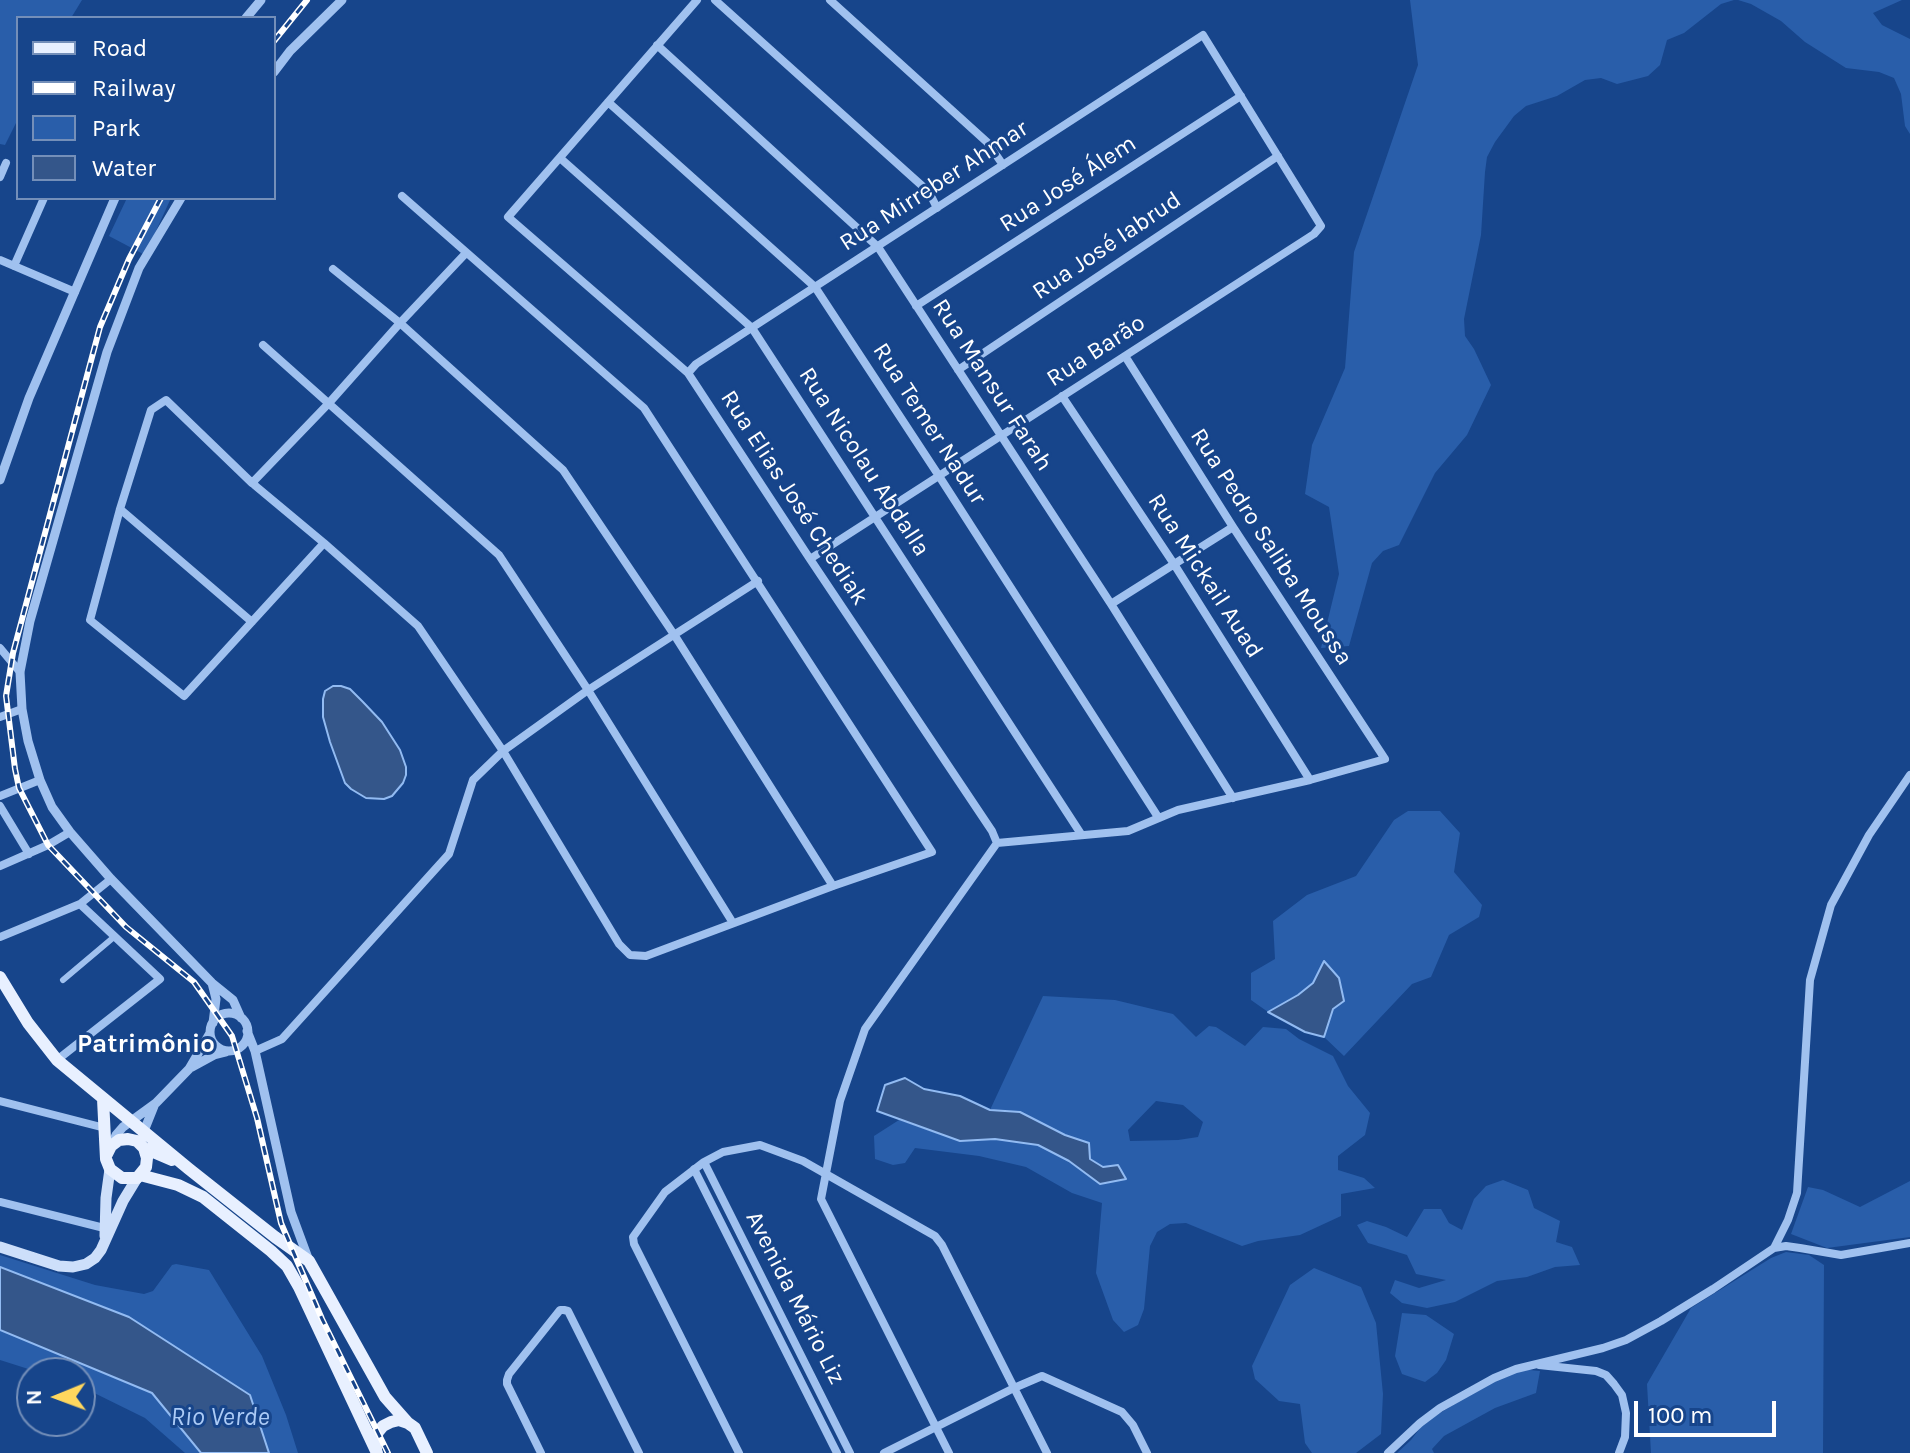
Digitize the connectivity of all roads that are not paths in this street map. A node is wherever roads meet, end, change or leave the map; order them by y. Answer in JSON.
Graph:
{"nodes":[{"id":1,"x":261,"y":0,"type":"edge"},
{"id":2,"x":342,"y":0,"type":"edge"},
{"id":3,"x":697,"y":0,"type":"edge"},
{"id":4,"x":715,"y":0,"type":"edge"},
{"id":5,"x":830,"y":0,"type":"edge"},
{"id":6,"x":248,"y":16,"type":"edge"},
{"id":7,"x":657,"y":45,"type":"junction"},
{"id":8,"x":276,"y":69,"type":"edge"},
{"id":9,"x":1241,"y":96,"type":"junction"},
{"id":10,"x":608,"y":102,"type":"junction"},
{"id":11,"x":1278,"y":156,"type":"junction"},
{"id":12,"x":560,"y":158,"type":"junction"},
{"id":13,"x":6,"y":163,"type":"dead end"},
{"id":14,"x":1003,"y":165,"type":"junction"},
{"id":15,"x":0,"y":177,"type":"edge"},
{"id":16,"x":402,"y":196,"type":"dead end"},
{"id":17,"x":43,"y":200,"type":"edge"},
{"id":18,"x":114,"y":200,"type":"edge"},
{"id":19,"x":180,"y":200,"type":"edge"},
{"id":20,"x":937,"y":208,"type":"junction"},
{"id":21,"x":878,"y":247,"type":"junction"},
{"id":22,"x":466,"y":253,"type":"junction"},
{"id":23,"x":0,"y":260,"type":"edge"},
{"id":24,"x":14,"y":266,"type":"junction"},
{"id":25,"x":333,"y":269,"type":"dead end"},
{"id":26,"x":815,"y":287,"type":"junction"},
{"id":27,"x":75,"y":292,"type":"junction"},
{"id":28,"x":916,"y":306,"type":"junction"},
{"id":29,"x":400,"y":323,"type":"junction"},
{"id":30,"x":752,"y":328,"type":"junction"},
{"id":31,"x":263,"y":345,"type":"dead end"},
{"id":32,"x":1125,"y":356,"type":"junction"},
{"id":33,"x":958,"y":370,"type":"junction"},
{"id":34,"x":688,"y":373,"type":"junction"},
{"id":35,"x":1062,"y":396,"type":"junction"},
{"id":36,"x":329,"y":403,"type":"junction"},
{"id":37,"x":1001,"y":436,"type":"junction"},
{"id":38,"x":939,"y":476,"type":"junction"},
{"id":39,"x":0,"y":480,"type":"edge"},
{"id":40,"x":252,"y":483,"type":"junction"},
{"id":41,"x":120,"y":509,"type":"junction"},
{"id":42,"x":876,"y":516,"type":"junction"},
{"id":43,"x":1233,"y":527,"type":"junction"},
{"id":44,"x":324,"y":543,"type":"junction"},
{"id":45,"x":810,"y":559,"type":"junction"},
{"id":46,"x":1174,"y":564,"type":"junction"},
{"id":47,"x":758,"y":581,"type":"junction"},
{"id":48,"x":1111,"y":604,"type":"junction"},
{"id":49,"x":252,"y":622,"type":"junction"},
{"id":50,"x":675,"y":636,"type":"junction"},
{"id":51,"x":0,"y":648,"type":"edge"},
{"id":52,"x":20,"y":672,"type":"junction"},
{"id":53,"x":588,"y":690,"type":"junction"},
{"id":54,"x":22,"y":709,"type":"junction"},
{"id":55,"x":0,"y":717,"type":"edge"},
{"id":56,"x":503,"y":751,"type":"junction"},
{"id":57,"x":1910,"y":775,"type":"edge"},
{"id":58,"x":40,"y":780,"type":"junction"},
{"id":59,"x":1310,"y":780,"type":"junction"},
{"id":60,"x":0,"y":796,"type":"edge"},
{"id":61,"x":1233,"y":798,"type":"junction"},
{"id":62,"x":0,"y":806,"type":"edge"},
{"id":63,"x":1158,"y":817,"type":"junction"},
{"id":64,"x":70,"y":832,"type":"junction"},
{"id":65,"x":1081,"y":834,"type":"junction"},
{"id":66,"x":997,"y":843,"type":"junction"},
{"id":67,"x":29,"y":854,"type":"junction"},
{"id":68,"x":0,"y":866,"type":"edge"},
{"id":69,"x":111,"y":879,"type":"junction"},
{"id":70,"x":833,"y":886,"type":"junction"},
{"id":71,"x":80,"y":904,"type":"junction"},
{"id":72,"x":733,"y":923,"type":"junction"},
{"id":73,"x":0,"y":937,"type":"edge"},
{"id":74,"x":114,"y":937,"type":"junction"},
{"id":75,"x":0,"y":977,"type":"edge"},
{"id":76,"x":63,"y":980,"type":"dead end"},
{"id":77,"x":212,"y":983,"type":"junction"},
{"id":78,"x":6,"y":995,"type":"edge"},
{"id":79,"x":241,"y":1018,"type":"junction"},
{"id":80,"x":211,"y":1028,"type":"junction"},
{"id":81,"x":247,"y":1031,"type":"junction"},
{"id":82,"x":235,"y":1050,"type":"junction"},
{"id":83,"x":255,"y":1051,"type":"junction"},
{"id":84,"x":57,"y":1060,"type":"junction"},
{"id":85,"x":189,"y":1069,"type":"junction"},
{"id":86,"x":103,"y":1099,"type":"junction"},
{"id":87,"x":0,"y":1101,"type":"edge"},
{"id":88,"x":156,"y":1103,"type":"junction"},
{"id":89,"x":130,"y":1121,"type":"junction"},
{"id":90,"x":105,"y":1128,"type":"junction"},
{"id":91,"x":144,"y":1131,"type":"junction"},
{"id":92,"x":144,"y":1148,"type":"junction"},
{"id":93,"x":109,"y":1150,"type":"junction"},
{"id":94,"x":704,"y":1162,"type":"junction"},
{"id":95,"x":110,"y":1169,"type":"junction"},
{"id":96,"x":189,"y":1169,"type":"junction"},
{"id":97,"x":694,"y":1169,"type":"junction"},
{"id":98,"x":825,"y":1175,"type":"junction"},
{"id":99,"x":138,"y":1176,"type":"junction"},
{"id":100,"x":0,"y":1202,"type":"edge"},
{"id":101,"x":107,"y":1233,"type":"junction"},
{"id":102,"x":1910,"y":1243,"type":"edge"},
{"id":103,"x":0,"y":1247,"type":"edge"},
{"id":104,"x":1774,"y":1248,"type":"junction"},
{"id":105,"x":309,"y":1261,"type":"junction"},
{"id":106,"x":1534,"y":1364,"type":"junction"},
{"id":107,"x":1014,"y":1388,"type":"junction"},
{"id":108,"x":408,"y":1423,"type":"junction"},
{"id":109,"x":936,"y":1426,"type":"junction"},
{"id":110,"x":420,"y":1437,"type":"junction"},
{"id":111,"x":377,"y":1453,"type":"edge"},
{"id":112,"x":418,"y":1453,"type":"edge"},
{"id":113,"x":427,"y":1453,"type":"edge"},
{"id":114,"x":541,"y":1453,"type":"edge"},
{"id":115,"x":639,"y":1453,"type":"edge"},
{"id":116,"x":739,"y":1453,"type":"edge"},
{"id":117,"x":837,"y":1453,"type":"edge"},
{"id":118,"x":851,"y":1453,"type":"edge"},
{"id":119,"x":884,"y":1453,"type":"edge"},
{"id":120,"x":949,"y":1453,"type":"edge"},
{"id":121,"x":1047,"y":1453,"type":"edge"},
{"id":122,"x":1147,"y":1453,"type":"edge"},
{"id":123,"x":1388,"y":1453,"type":"edge"},
{"id":124,"x":1619,"y":1453,"type":"edge"}],
"edges":[{"from":1,"to":6,"type":"street"},
{"from":2,"to":8,"type":"street"},
{"from":3,"to":7,"type":"street"},
{"from":4,"to":20,"type":"street"},
{"from":5,"to":14,"type":"street"},
{"from":7,"to":10,"type":"street"},
{"from":7,"to":21,"type":"street","name":"Rua Mansur Farah"},
{"from":9,"to":11,"type":"street"},
{"from":9,"to":14,"type":"street","name":"Rua Mirreber Ahmar"},
{"from":9,"to":28,"type":"street","name":"Rua José Álem"},
{"from":10,"to":12,"type":"street"},
{"from":10,"to":26,"type":"street","name":"Rua Temer Nadur"},
{"from":11,"to":32,"type":"street","name":"Rua Barão"},
{"from":11,"to":33,"type":"street","name":"Rua José Iabrud"},
{"from":12,"to":30,"type":"street","name":"Rua Nicolau Abdalla"},
{"from":12,"to":34,"type":"street","name":"Rua Elias José Chediak"},
{"from":13,"to":15,"type":"street"},
{"from":14,"to":20,"type":"street","name":"Rua Mirreber Ahmar"},
{"from":16,"to":22,"type":"street"},
{"from":17,"to":24,"type":"street"},
{"from":18,"to":27,"type":"street"},
{"from":19,"to":52,"type":"street"},
{"from":20,"to":21,"type":"street","name":"Rua Mirreber Ahmar"},
{"from":21,"to":26,"type":"street","name":"Rua Mirreber Ahmar"},
{"from":21,"to":28,"type":"street","name":"Rua Mansur Farah"},
{"from":22,"to":29,"type":"street"},
{"from":22,"to":47,"type":"street"},
{"from":23,"to":24,"type":"street"},
{"from":24,"to":27,"type":"street"},
{"from":25,"to":29,"type":"street"},
{"from":26,"to":30,"type":"street","name":"Rua Mirreber Ahmar"},
{"from":26,"to":38,"type":"street","name":"Rua Temer Nadur"},
{"from":27,"to":39,"type":"street"},
{"from":28,"to":33,"type":"street","name":"Rua Mansur Farah"},
{"from":29,"to":36,"type":"street"},
{"from":29,"to":50,"type":"street"},
{"from":30,"to":34,"type":"street","name":"Rua Mirreber Ahmar"},
{"from":30,"to":42,"type":"street","name":"Rua Nicolau Abdalla"},
{"from":31,"to":36,"type":"street"},
{"from":32,"to":35,"type":"street","name":"Rua Barão"},
{"from":32,"to":43,"type":"street","name":"Rua Pedro Saliba Moussa"},
{"from":33,"to":37,"type":"street","name":"Rua Mansur Farah"},
{"from":34,"to":45,"type":"street","name":"Rua Elias José Chediak"},
{"from":35,"to":37,"type":"street","name":"Rua Barão"},
{"from":35,"to":46,"type":"street","name":"Rua Mickail Auad"},
{"from":36,"to":40,"type":"street"},
{"from":36,"to":53,"type":"street"},
{"from":37,"to":38,"type":"street","name":"Rua Barão"},
{"from":37,"to":48,"type":"street","name":"Rua Mansur Farah"},
{"from":38,"to":42,"type":"street","name":"Rua Barão"},
{"from":38,"to":63,"type":"street","name":"Rua Temer Nadur"},
{"from":40,"to":41,"type":"street"},
{"from":40,"to":44,"type":"street"},
{"from":41,"to":49,"type":"street"},
{"from":41,"to":49,"type":"street"},
{"from":42,"to":45,"type":"street","name":"Rua Barão"},
{"from":42,"to":65,"type":"street","name":"Rua Nicolau Abdalla"},
{"from":43,"to":46,"type":"street"},
{"from":43,"to":59,"type":"street","name":"Rua Pedro Saliba Moussa"},
{"from":44,"to":49,"type":"street"},
{"from":44,"to":56,"type":"street"},
{"from":45,"to":66,"type":"street","name":"Rua Elias José Chediak"},
{"from":46,"to":48,"type":"street"},
{"from":46,"to":59,"type":"street","name":"Rua Mickail Auad"},
{"from":47,"to":50,"type":"street"},
{"from":47,"to":70,"type":"street"},
{"from":48,"to":61,"type":"street","name":"Rua Mansur Farah"},
{"from":50,"to":53,"type":"street"},
{"from":50,"to":70,"type":"street"},
{"from":51,"to":52,"type":"street"},
{"from":52,"to":54,"type":"street"},
{"from":53,"to":56,"type":"street"},
{"from":53,"to":72,"type":"street"},
{"from":54,"to":55,"type":"street"},
{"from":54,"to":58,"type":"street"},
{"from":56,"to":72,"type":"street"},
{"from":56,"to":83,"type":"street"},
{"from":57,"to":104,"type":"street"},
{"from":58,"to":60,"type":"street"},
{"from":58,"to":64,"type":"street"},
{"from":59,"to":61,"type":"street"},
{"from":61,"to":63,"type":"street"},
{"from":62,"to":67,"type":"street"},
{"from":63,"to":65,"type":"street"},
{"from":64,"to":67,"type":"street"},
{"from":64,"to":69,"type":"street"},
{"from":65,"to":66,"type":"street"},
{"from":66,"to":98,"type":"street"},
{"from":67,"to":68,"type":"street"},
{"from":69,"to":71,"type":"street"},
{"from":69,"to":77,"type":"street"},
{"from":70,"to":72,"type":"street"},
{"from":71,"to":73,"type":"street"},
{"from":71,"to":74,"type":"street"},
{"from":74,"to":76,"type":"street"},
{"from":74,"to":84,"type":"street"},
{"from":75,"to":78,"type":"main road"},
{"from":77,"to":79,"type":"street"},
{"from":77,"to":80,"type":"street"},
{"from":78,"to":84,"type":"main road"},
{"from":79,"to":80,"type":"street"},
{"from":79,"to":81,"type":"street"},
{"from":80,"to":82,"type":"street"},
{"from":80,"to":85,"type":"street"},
{"from":81,"to":82,"type":"street"},
{"from":81,"to":83,"type":"street"},
{"from":82,"to":83,"type":"street"},
{"from":82,"to":85,"type":"street"},
{"from":83,"to":105,"type":"street"},
{"from":84,"to":86,"type":"main road"},
{"from":85,"to":88,"type":"street"},
{"from":86,"to":89,"type":"main road"},
{"from":86,"to":90,"type":"main road"},
{"from":87,"to":90,"type":"street"},
{"from":88,"to":89,"type":"street"},
{"from":88,"to":91,"type":"street"},
{"from":89,"to":91,"type":"main road"},
{"from":89,"to":93,"type":"street"},
{"from":90,"to":93,"type":"main road"},
{"from":91,"to":92,"type":"street"},
{"from":91,"to":96,"type":"main road"},
{"from":92,"to":93,"type":"main road"},
{"from":92,"to":96,"type":"main road"},
{"from":92,"to":99,"type":"main road"},
{"from":93,"to":95,"type":"main road"},
{"from":94,"to":97,"type":"street"},
{"from":94,"to":98,"type":"street"},
{"from":94,"to":118,"type":"street","name":"Avenida Mário Liz"},
{"from":95,"to":99,"type":"main road"},
{"from":95,"to":101,"type":"main road"},
{"from":96,"to":105,"type":"main road"},
{"from":97,"to":116,"type":"street"},
{"from":97,"to":117,"type":"street","name":"Avenida Mário Liz"},
{"from":98,"to":107,"type":"street"},
{"from":98,"to":109,"type":"street"},
{"from":99,"to":101,"type":"main road"},
{"from":99,"to":111,"type":"main road"},
{"from":100,"to":101,"type":"street"},
{"from":101,"to":103,"type":"main road"},
{"from":102,"to":104,"type":"street"},
{"from":104,"to":106,"type":"street"},
{"from":105,"to":108,"type":"main road"},
{"from":106,"to":123,"type":"street"},
{"from":106,"to":124,"type":"street"},
{"from":107,"to":109,"type":"street"},
{"from":107,"to":121,"type":"street"},
{"from":107,"to":122,"type":"street"},
{"from":108,"to":110,"type":"main road"},
{"from":108,"to":111,"type":"main road"},
{"from":109,"to":119,"type":"street"},
{"from":109,"to":120,"type":"street"},
{"from":110,"to":112,"type":"main road"},
{"from":110,"to":113,"type":"main road"},
{"from":114,"to":115,"type":"street"}]}
